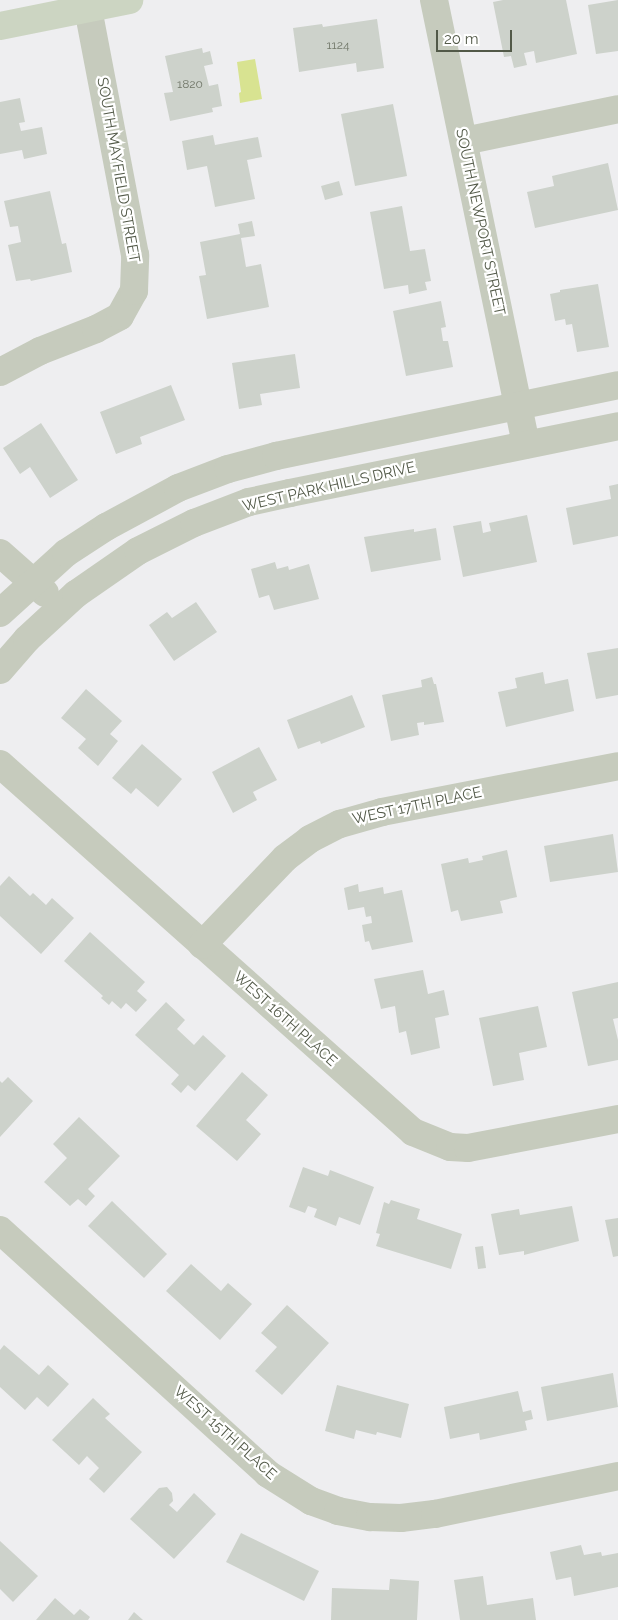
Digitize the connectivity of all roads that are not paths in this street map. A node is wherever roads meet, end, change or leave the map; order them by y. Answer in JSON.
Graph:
{"nodes":[{"id":1,"x":129,"y":0,"type":"edge"},
{"id":2,"x":434,"y":0,"type":"edge"},
{"id":3,"x":88,"y":9,"type":"junction"},
{"id":4,"x":0,"y":26,"type":"edge"},
{"id":5,"x":618,"y":109,"type":"edge"},
{"id":6,"x":464,"y":141,"type":"junction"},
{"id":7,"x":0,"y":372,"type":"edge"},
{"id":8,"x":618,"y":385,"type":"edge"},
{"id":9,"x":518,"y":405,"type":"junction"},
{"id":10,"x":618,"y":426,"type":"edge"},
{"id":11,"x":526,"y":445,"type":"junction"},
{"id":12,"x":0,"y":553,"type":"edge"},
{"id":13,"x":32,"y":581,"type":"junction"},
{"id":14,"x":62,"y":607,"type":"junction"},
{"id":15,"x":0,"y":613,"type":"edge"},
{"id":16,"x":0,"y":670,"type":"edge"},
{"id":17,"x":0,"y":764,"type":"edge"},
{"id":18,"x":618,"y":766,"type":"edge"},
{"id":19,"x":202,"y":944,"type":"junction"},
{"id":20,"x":618,"y":1119,"type":"edge"},
{"id":21,"x":0,"y":1230,"type":"edge"},
{"id":22,"x":618,"y":1476,"type":"edge"}],
"edges":[{"from":1,"to":3,"type":"street"},
{"from":2,"to":6,"type":"street","name":"SOUTH NEWPORT STREET"},
{"from":3,"to":4,"type":"street"},
{"from":3,"to":7,"type":"street","name":"SOUTH MAYFIELD STREET"},
{"from":5,"to":6,"type":"street"},
{"from":6,"to":9,"type":"street","name":"SOUTH NEWPORT STREET"},
{"from":8,"to":9,"type":"street"},
{"from":9,"to":11,"type":"street","name":"SOUTH NEWPORT STREET"},
{"from":9,"to":13,"type":"street"},
{"from":10,"to":11,"type":"street","name":"WEST PARK HILLS DRIVE"},
{"from":11,"to":14,"type":"street","name":"WEST PARK HILLS DRIVE"},
{"from":12,"to":13,"type":"street"},
{"from":13,"to":14,"type":"street"},
{"from":13,"to":15,"type":"street"},
{"from":14,"to":16,"type":"street","name":"WEST PARK HILLS DRIVE"},
{"from":17,"to":19,"type":"street","name":"WEST 16TH PLACE"},
{"from":18,"to":19,"type":"street","name":"WEST 17TH PLACE"},
{"from":19,"to":20,"type":"street","name":"WEST 16TH PLACE"},
{"from":21,"to":22,"type":"street","name":"WEST 15TH PLACE"}]}
